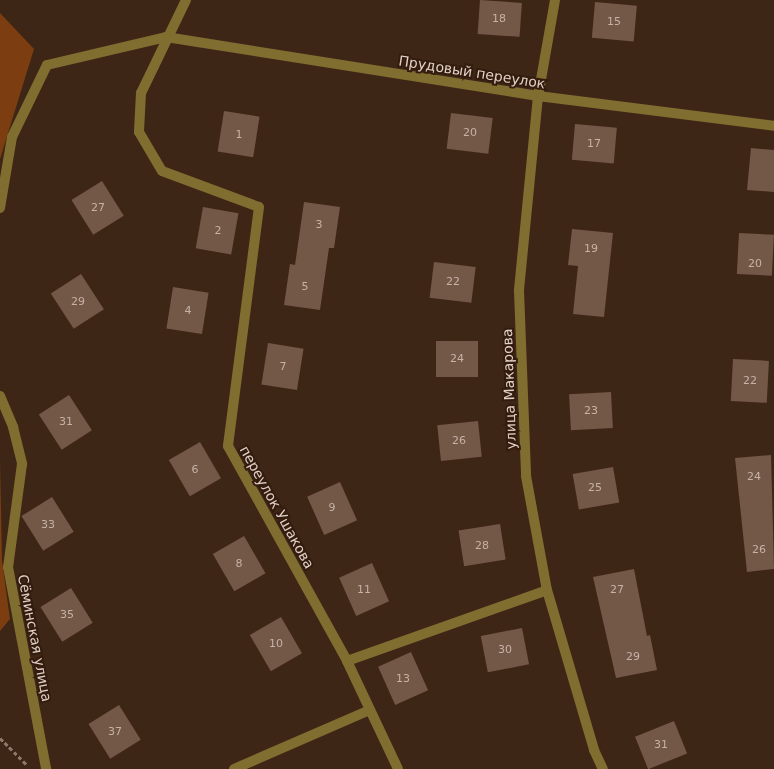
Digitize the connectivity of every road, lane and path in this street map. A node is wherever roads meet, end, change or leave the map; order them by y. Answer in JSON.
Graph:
{"nodes":[{"id":1,"x":186,"y":0,"type":"edge"},
{"id":2,"x":555,"y":0,"type":"edge"},
{"id":3,"x":166,"y":37,"type":"junction"},
{"id":4,"x":538,"y":96,"type":"junction"},
{"id":5,"x":774,"y":126,"type":"edge"},
{"id":6,"x":0,"y":208,"type":"edge"},
{"id":7,"x":0,"y":396,"type":"edge"},
{"id":8,"x":548,"y":590,"type":"junction"},
{"id":9,"x":347,"y":662,"type":"junction"},
{"id":10,"x":370,"y":710,"type":"junction"},
{"id":11,"x":0,"y":738,"type":"edge"},
{"id":12,"x":32,"y":769,"type":"edge"},
{"id":13,"x":46,"y":769,"type":"edge"},
{"id":14,"x":234,"y":769,"type":"edge"},
{"id":15,"x":398,"y":769,"type":"edge"},
{"id":16,"x":603,"y":769,"type":"edge"}],
"edges":[{"from":1,"to":3,"type":"lane"},
{"from":2,"to":4,"type":"lane","name":"улица Макарова"},
{"from":3,"to":4,"type":"lane","name":"Прудовый переулок"},
{"from":3,"to":6,"type":"lane"},
{"from":3,"to":9,"type":"lane","name":"переулок Ушакова"},
{"from":4,"to":5,"type":"lane","name":"Прудовый переулок"},
{"from":4,"to":8,"type":"lane","name":"улица Макарова"},
{"from":7,"to":13,"type":"lane","name":"Сёминская улица"},
{"from":8,"to":9,"type":"lane"},
{"from":8,"to":16,"type":"lane","name":"улица Макарова"},
{"from":9,"to":10,"type":"lane","name":"переулок Ушакова"},
{"from":10,"to":14,"type":"lane"},
{"from":10,"to":15,"type":"lane","name":"переулок Ушакова"},
{"from":11,"to":12,"type":"path"}]}
